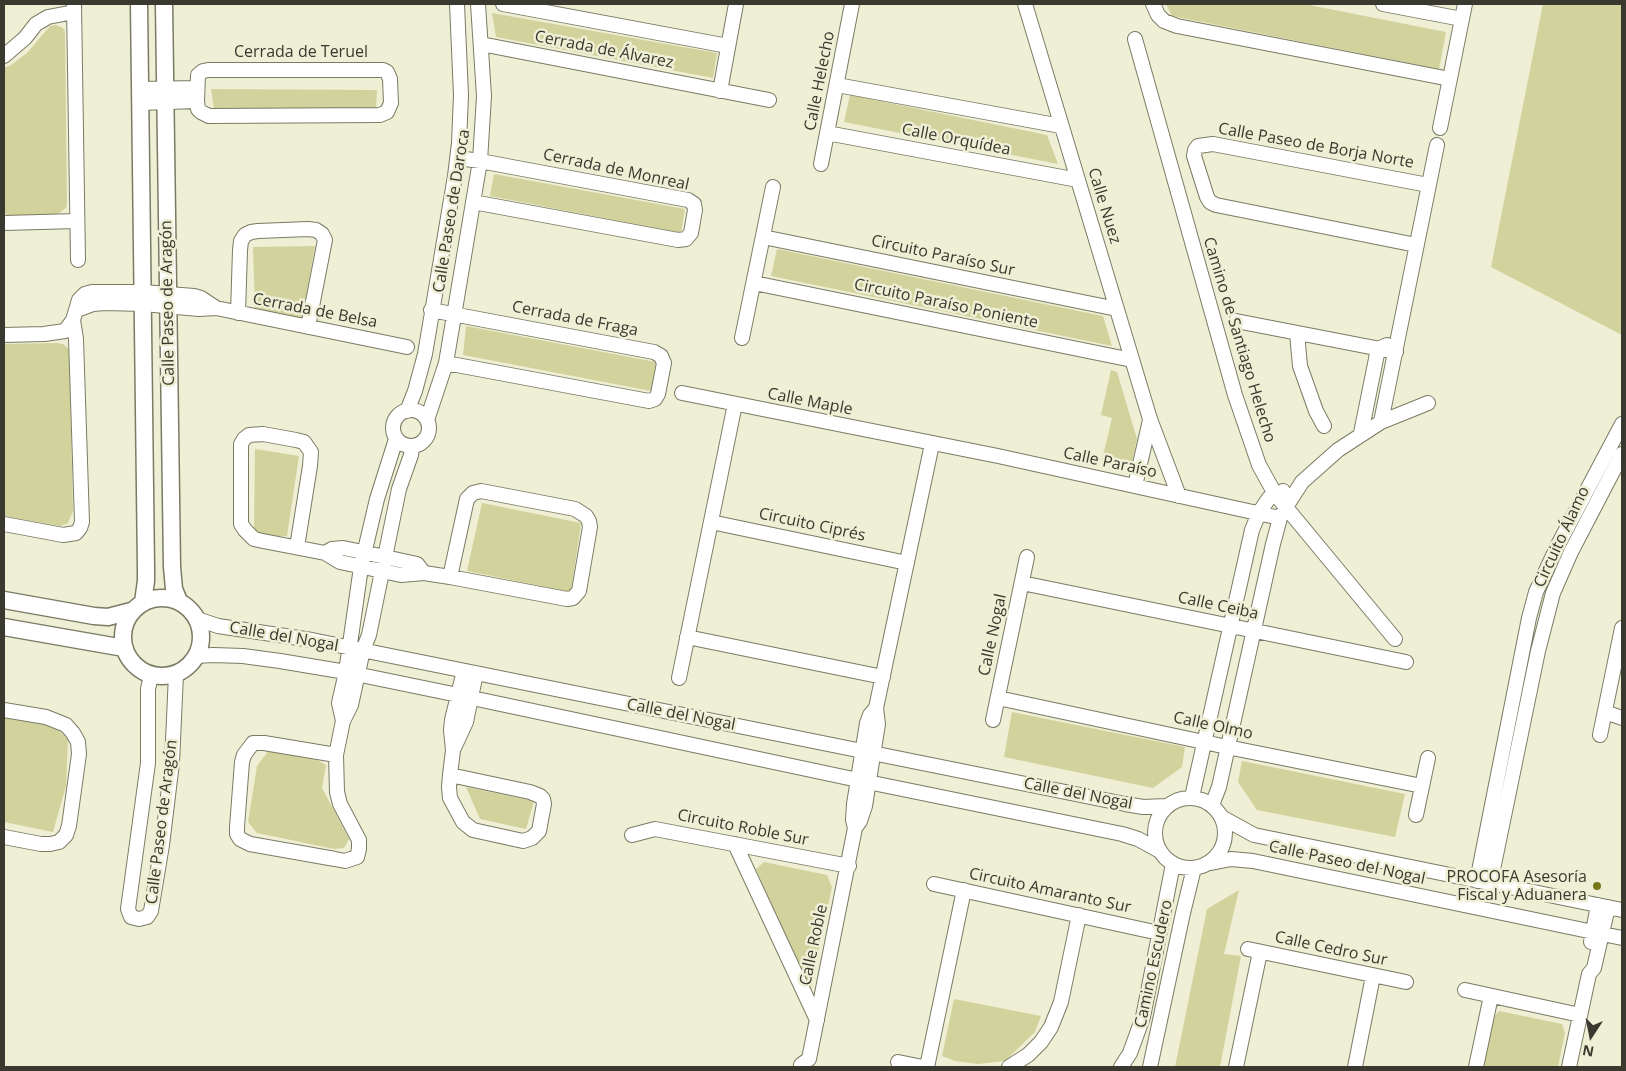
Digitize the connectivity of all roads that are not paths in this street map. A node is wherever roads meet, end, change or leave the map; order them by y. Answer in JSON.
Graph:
{"nodes":[{"id":1,"x":139,"y":4,"type":"edge"},
{"id":2,"x":164,"y":4,"type":"edge"},
{"id":3,"x":457,"y":4,"type":"edge"},
{"id":4,"x":478,"y":4,"type":"edge"},
{"id":5,"x":503,"y":4,"type":"edge"},
{"id":6,"x":736,"y":4,"type":"edge"},
{"id":7,"x":852,"y":4,"type":"edge"},
{"id":8,"x":1025,"y":4,"type":"edge"},
{"id":9,"x":1154,"y":4,"type":"edge"},
{"id":10,"x":1383,"y":4,"type":"edge"},
{"id":11,"x":1465,"y":4,"type":"edge"},
{"id":12,"x":74,"y":8,"type":"edge"},
{"id":13,"x":1462,"y":19,"type":"junction"},
{"id":14,"x":1135,"y":40,"type":"dead end"},
{"id":15,"x":481,"y":44,"type":"junction"},
{"id":16,"x":728,"y":46,"type":"junction"},
{"id":17,"x":4,"y":56,"type":"edge"},
{"id":18,"x":1450,"y":79,"type":"junction"},
{"id":19,"x":837,"y":85,"type":"junction"},
{"id":20,"x":720,"y":91,"type":"junction"},
{"id":21,"x":166,"y":95,"type":"junction"},
{"id":22,"x":197,"y":95,"type":"junction"},
{"id":23,"x":462,"y":95,"type":"junction"},
{"id":24,"x":140,"y":96,"type":"junction"},
{"id":25,"x":484,"y":96,"type":"junction"},
{"id":26,"x":769,"y":100,"type":"dead end"},
{"id":27,"x":1061,"y":126,"type":"junction"},
{"id":28,"x":1440,"y":128,"type":"dead end"},
{"id":29,"x":827,"y":133,"type":"junction"},
{"id":30,"x":1437,"y":145,"type":"dead end"},
{"id":31,"x":458,"y":158,"type":"junction"},
{"id":32,"x":480,"y":161,"type":"junction"},
{"id":33,"x":821,"y":164,"type":"dead end"},
{"id":34,"x":1078,"y":180,"type":"junction"},
{"id":35,"x":1428,"y":185,"type":"junction"},
{"id":36,"x":773,"y":188,"type":"dead end"},
{"id":37,"x":472,"y":202,"type":"junction"},
{"id":38,"x":77,"y":221,"type":"junction"},
{"id":39,"x":4,"y":223,"type":"edge"},
{"id":40,"x":763,"y":237,"type":"junction"},
{"id":41,"x":1416,"y":245,"type":"junction"},
{"id":42,"x":78,"y":260,"type":"dead end"},
{"id":43,"x":754,"y":283,"type":"junction"},
{"id":44,"x":143,"y":298,"type":"junction"},
{"id":45,"x":168,"y":300,"type":"junction"},
{"id":46,"x":1117,"y":309,"type":"junction"},
{"id":47,"x":431,"y":310,"type":"junction"},
{"id":48,"x":238,"y":313,"type":"junction"},
{"id":49,"x":454,"y":313,"type":"junction"},
{"id":50,"x":75,"y":315,"type":"junction"},
{"id":51,"x":1236,"y":321,"type":"dead end"},
{"id":52,"x":308,"y":327,"type":"junction"},
{"id":53,"x":1297,"y":333,"type":"junction"},
{"id":54,"x":4,"y":335,"type":"edge"},
{"id":55,"x":742,"y":338,"type":"dead end"},
{"id":56,"x":407,"y":347,"type":"dead end"},
{"id":57,"x":1396,"y":347,"type":"junction"},
{"id":58,"x":1378,"y":349,"type":"junction"},
{"id":59,"x":1132,"y":360,"type":"junction"},
{"id":60,"x":446,"y":362,"type":"junction"},
{"id":61,"x":682,"y":393,"type":"dead end"},
{"id":62,"x":1428,"y":403,"type":"dead end"},
{"id":63,"x":735,"y":404,"type":"junction"},
{"id":64,"x":407,"y":411,"type":"junction"},
{"id":65,"x":1150,"y":419,"type":"junction"},
{"id":66,"x":427,"y":420,"type":"junction"},
{"id":67,"x":1381,"y":422,"type":"junction"},
{"id":68,"x":1622,"y":424,"type":"edge"},
{"id":69,"x":1324,"y":426,"type":"dead end"},
{"id":70,"x":1361,"y":433,"type":"junction"},
{"id":71,"x":396,"y":439,"type":"junction"},
{"id":72,"x":932,"y":444,"type":"junction"},
{"id":73,"x":412,"y":446,"type":"junction"},
{"id":74,"x":1621,"y":458,"type":"edge"},
{"id":75,"x":1598,"y":468,"type":"junction"},
{"id":76,"x":1302,"y":482,"type":"junction"},
{"id":77,"x":1135,"y":486,"type":"junction"},
{"id":78,"x":1275,"y":494,"type":"junction"},
{"id":79,"x":1179,"y":496,"type":"junction"},
{"id":80,"x":1283,"y":512,"type":"junction"},
{"id":81,"x":1258,"y":513,"type":"junction"},
{"id":82,"x":711,"y":522,"type":"junction"},
{"id":83,"x":4,"y":524,"type":"edge"},
{"id":84,"x":297,"y":547,"type":"junction"},
{"id":85,"x":325,"y":553,"type":"junction"},
{"id":86,"x":364,"y":553,"type":"junction"},
{"id":87,"x":384,"y":557,"type":"junction"},
{"id":88,"x":1027,"y":557,"type":"dead end"},
{"id":89,"x":907,"y":563,"type":"junction"},
{"id":90,"x":361,"y":567,"type":"junction"},
{"id":91,"x":382,"y":571,"type":"junction"},
{"id":92,"x":424,"y":573,"type":"junction"},
{"id":93,"x":450,"y":577,"type":"junction"},
{"id":94,"x":1022,"y":582,"type":"junction"},
{"id":95,"x":4,"y":600,"type":"edge"},
{"id":96,"x":180,"y":601,"type":"junction"},
{"id":97,"x":137,"y":606,"type":"junction"},
{"id":98,"x":197,"y":619,"type":"junction"},
{"id":99,"x":4,"y":626,"type":"edge"},
{"id":100,"x":1230,"y":626,"type":"junction"},
{"id":101,"x":1622,"y":628,"type":"edge"},
{"id":102,"x":1254,"y":631,"type":"junction"},
{"id":103,"x":687,"y":637,"type":"junction"},
{"id":104,"x":1396,"y":639,"type":"dead end"},
{"id":105,"x":124,"y":648,"type":"junction"},
{"id":106,"x":349,"y":648,"type":"junction"},
{"id":107,"x":363,"y":650,"type":"junction"},
{"id":108,"x":196,"y":656,"type":"junction"},
{"id":109,"x":1406,"y":662,"type":"dead end"},
{"id":110,"x":470,"y":672,"type":"junction"},
{"id":111,"x":176,"y":674,"type":"junction"},
{"id":112,"x":352,"y":674,"type":"junction"},
{"id":113,"x":151,"y":675,"type":"junction"},
{"id":114,"x":883,"y":677,"type":"junction"},
{"id":115,"x":679,"y":678,"type":"dead end"},
{"id":116,"x":1523,"y":688,"type":"junction"},
{"id":117,"x":464,"y":696,"type":"junction"},
{"id":118,"x":998,"y":698,"type":"junction"},
{"id":119,"x":4,"y":710,"type":"edge"},
{"id":120,"x":1605,"y":712,"type":"junction"},
{"id":121,"x":1622,"y":718,"type":"edge"},
{"id":122,"x":993,"y":720,"type":"dead end"},
{"id":123,"x":1600,"y":735,"type":"dead end"},
{"id":124,"x":1204,"y":742,"type":"junction"},
{"id":125,"x":1227,"y":747,"type":"junction"},
{"id":126,"x":868,"y":752,"type":"junction"},
{"id":127,"x":336,"y":755,"type":"junction"},
{"id":128,"x":1428,"y":758,"type":"dead end"},
{"id":129,"x":450,"y":775,"type":"junction"},
{"id":130,"x":863,"y":781,"type":"junction"},
{"id":131,"x":1422,"y":786,"type":"junction"},
{"id":132,"x":1192,"y":797,"type":"junction"},
{"id":133,"x":1212,"y":805,"type":"junction"},
{"id":134,"x":1166,"y":806,"type":"junction"},
{"id":135,"x":1416,"y":815,"type":"dead end"},
{"id":136,"x":1223,"y":818,"type":"junction"},
{"id":137,"x":632,"y":835,"type":"dead end"},
{"id":138,"x":4,"y":837,"type":"edge"},
{"id":139,"x":735,"y":844,"type":"junction"},
{"id":140,"x":1160,"y":851,"type":"junction"},
{"id":141,"x":1211,"y":863,"type":"junction"},
{"id":142,"x":1173,"y":864,"type":"junction"},
{"id":143,"x":849,"y":866,"type":"junction"},
{"id":144,"x":1194,"y":868,"type":"junction"},
{"id":145,"x":1483,"y":882,"type":"junction"},
{"id":146,"x":934,"y":884,"type":"dead end"},
{"id":147,"x":964,"y":890,"type":"junction"},
{"id":148,"x":1603,"y":906,"type":"junction"},
{"id":149,"x":1622,"y":910,"type":"edge"},
{"id":150,"x":1079,"y":915,"type":"junction"},
{"id":151,"x":1159,"y":934,"type":"junction"},
{"id":152,"x":1597,"y":934,"type":"junction"},
{"id":153,"x":1622,"y":938,"type":"edge"},
{"id":154,"x":1373,"y":976,"type":"junction"},
{"id":155,"x":1406,"y":982,"type":"dead end"},
{"id":156,"x":1465,"y":990,"type":"dead end"},
{"id":157,"x":1491,"y":996,"type":"junction"},
{"id":158,"x":1580,"y":1015,"type":"junction"},
{"id":159,"x":817,"y":1020,"type":"junction"},
{"id":160,"x":898,"y":1062,"type":"dead end"},
{"id":161,"x":801,"y":1065,"type":"dead end"},
{"id":162,"x":923,"y":1067,"type":"edge"},
{"id":163,"x":927,"y":1067,"type":"edge"},
{"id":164,"x":1009,"y":1067,"type":"edge"},
{"id":165,"x":1121,"y":1067,"type":"edge"},
{"id":166,"x":1150,"y":1067,"type":"edge"},
{"id":167,"x":1236,"y":1067,"type":"edge"},
{"id":168,"x":1355,"y":1067,"type":"edge"},
{"id":169,"x":1476,"y":1067,"type":"edge"},
{"id":170,"x":1569,"y":1067,"type":"edge"}],
"edges":[{"from":1,"to":24,"type":"street","name":"Calle Paseo de Aragón"},
{"from":2,"to":21,"type":"street","name":"Calle Paseo de Aragón"},
{"from":3,"to":23,"type":"street","name":"Calle Paseo de Daroca"},
{"from":4,"to":15,"type":"street","name":"Calle Paseo de Daroca"},
{"from":5,"to":16,"type":"street"},
{"from":6,"to":16,"type":"street"},
{"from":7,"to":19,"type":"street","name":"Calle Helecho"},
{"from":8,"to":27,"type":"street","name":"Calle Nuez"},
{"from":9,"to":18,"type":"street"},
{"from":10,"to":13,"type":"street"},
{"from":11,"to":13,"type":"street"},
{"from":12,"to":17,"type":"street"},
{"from":12,"to":38,"type":"street"},
{"from":13,"to":18,"type":"street"},
{"from":14,"to":78,"type":"street","name":"Camino de Santiago Helecho"},
{"from":15,"to":20,"type":"street","name":"Cerrada de Álvarez"},
{"from":15,"to":25,"type":"street","name":"Calle Paseo de Daroca"},
{"from":16,"to":20,"type":"street"},
{"from":18,"to":28,"type":"street"},
{"from":19,"to":27,"type":"street","name":"Calle Orquídea"},
{"from":19,"to":29,"type":"street","name":"Calle Helecho"},
{"from":20,"to":26,"type":"street","name":"Cerrada de Álvarez"},
{"from":21,"to":22,"type":"street"},
{"from":21,"to":24,"type":"street"},
{"from":21,"to":45,"type":"street","name":"Calle Paseo de Aragón"},
{"from":22,"to":22,"type":"street","name":"Cerrada de Teruel"},
{"from":23,"to":25,"type":"street"},
{"from":23,"to":31,"type":"street","name":"Calle Paseo de Daroca"},
{"from":24,"to":44,"type":"street","name":"Calle Paseo de Aragón"},
{"from":25,"to":32,"type":"street","name":"Calle Paseo de Daroca"},
{"from":27,"to":34,"type":"street","name":"Calle Nuez"},
{"from":29,"to":33,"type":"street","name":"Calle Helecho"},
{"from":29,"to":34,"type":"street","name":"Calle Orquídea"},
{"from":30,"to":35,"type":"street","name":"Calle Paseo de Borja Norte"},
{"from":31,"to":32,"type":"street","name":"Cerrada de Monreal"},
{"from":31,"to":47,"type":"street","name":"Calle Paseo de Daroca"},
{"from":32,"to":37,"type":"street","name":"Calle Paseo de Daroca"},
{"from":32,"to":37,"type":"street","name":"Cerrada de Monreal"},
{"from":34,"to":46,"type":"street","name":"Calle Nuez"},
{"from":35,"to":41,"type":"street","name":"Calle Paseo de Borja Norte"},
{"from":35,"to":41,"type":"street","name":"Calle Paseo de Borja Norte"},
{"from":36,"to":40,"type":"street"},
{"from":37,"to":49,"type":"street","name":"Calle Paseo de Daroca"},
{"from":38,"to":39,"type":"street"},
{"from":38,"to":42,"type":"street"},
{"from":40,"to":43,"type":"street"},
{"from":40,"to":46,"type":"street","name":"Circuito Paraíso Sur"},
{"from":41,"to":57,"type":"street","name":"Calle Paseo de Borja Norte"},
{"from":43,"to":55,"type":"street"},
{"from":43,"to":59,"type":"street","name":"Circuito Paraíso Poniente"},
{"from":44,"to":45,"type":"street","name":"Cerrada de Belsa"},
{"from":44,"to":50,"type":"street","name":"Cerrada de Belsa"},
{"from":44,"to":97,"type":"street","name":"Calle Paseo de Aragón"},
{"from":45,"to":48,"type":"street","name":"Cerrada de Belsa"},
{"from":45,"to":96,"type":"street","name":"Calle Paseo de Aragón"},
{"from":46,"to":59,"type":"street","name":"Calle Nuez"},
{"from":47,"to":49,"type":"street","name":"Cerrada de Fraga"},
{"from":47,"to":64,"type":"street","name":"Calle Paseo de Daroca"},
{"from":48,"to":52,"type":"street","name":"Cerrada de Belsa"},
{"from":48,"to":52,"type":"street"},
{"from":49,"to":60,"type":"street","name":"Calle Paseo de Daroca"},
{"from":49,"to":60,"type":"street","name":"Cerrada de Fraga"},
{"from":50,"to":54,"type":"street","name":"Cerrada de Belsa"},
{"from":50,"to":83,"type":"street"},
{"from":51,"to":53,"type":"street"},
{"from":52,"to":56,"type":"street","name":"Cerrada de Belsa"},
{"from":53,"to":58,"type":"street"},
{"from":53,"to":69,"type":"street"},
{"from":57,"to":58,"type":"street"},
{"from":57,"to":67,"type":"street","name":"Calle Paseo de Borja Norte"},
{"from":58,"to":70,"type":"street"},
{"from":59,"to":65,"type":"street","name":"Calle Nuez"},
{"from":60,"to":66,"type":"street","name":"Calle Paseo de Daroca"},
{"from":61,"to":63,"type":"street","name":"Calle Maple"},
{"from":62,"to":67,"type":"street"},
{"from":63,"to":72,"type":"street","name":"Calle Maple"},
{"from":63,"to":82,"type":"street"},
{"from":64,"to":66,"type":"street"},
{"from":64,"to":71,"type":"street"},
{"from":65,"to":77,"type":"street","name":"Calle Nuez"},
{"from":65,"to":79,"type":"street","name":"Calle Nuez"},
{"from":66,"to":73,"type":"street"},
{"from":67,"to":70,"type":"street"},
{"from":68,"to":75,"type":"street","name":"Circuito Álamo"},
{"from":70,"to":76,"type":"street"},
{"from":71,"to":73,"type":"street"},
{"from":71,"to":86,"type":"street"},
{"from":72,"to":77,"type":"street","name":"Calle Paraíso"},
{"from":72,"to":89,"type":"street"},
{"from":73,"to":87,"type":"street"},
{"from":74,"to":75,"type":"street","name":"Circuito Álamo"},
{"from":74,"to":116,"type":"street","name":"Circuito Álamo"},
{"from":75,"to":116,"type":"street","name":"Circuito Álamo"},
{"from":76,"to":78,"type":"street"},
{"from":76,"to":80,"type":"street"},
{"from":77,"to":79,"type":"street","name":"Calle Paraíso"},
{"from":78,"to":80,"type":"street","name":"Camino de Santiago Helecho"},
{"from":78,"to":81,"type":"street"},
{"from":79,"to":81,"type":"street","name":"Calle Paraíso"},
{"from":80,"to":81,"type":"street","name":"Calle Paraíso"},
{"from":80,"to":102,"type":"street"},
{"from":80,"to":104,"type":"street","name":"Camino de Santiago Helecho"},
{"from":81,"to":100,"type":"street"},
{"from":82,"to":89,"type":"street","name":"Circuito Ciprés"},
{"from":82,"to":103,"type":"street"},
{"from":84,"to":84,"type":"street"},
{"from":84,"to":85,"type":"street"},
{"from":85,"to":86,"type":"street"},
{"from":85,"to":90,"type":"street"},
{"from":86,"to":87,"type":"street"},
{"from":86,"to":90,"type":"street"},
{"from":87,"to":91,"type":"street"},
{"from":87,"to":92,"type":"street"},
{"from":88,"to":94,"type":"street","name":"Calle Nogal"},
{"from":89,"to":114,"type":"street"},
{"from":90,"to":91,"type":"street"},
{"from":90,"to":106,"type":"street"},
{"from":91,"to":92,"type":"street"},
{"from":91,"to":107,"type":"street"},
{"from":92,"to":93,"type":"street"},
{"from":93,"to":93,"type":"street"},
{"from":94,"to":100,"type":"street","name":"Calle Ceiba"},
{"from":94,"to":118,"type":"street","name":"Calle Nogal"},
{"from":95,"to":97,"type":"street"},
{"from":96,"to":97,"type":"street"},
{"from":96,"to":98,"type":"street"},
{"from":97,"to":105,"type":"street"},
{"from":98,"to":106,"type":"street","name":"Calle del Nogal"},
{"from":98,"to":108,"type":"street"},
{"from":99,"to":105,"type":"street"},
{"from":100,"to":102,"type":"street","name":"Calle Ceiba"},
{"from":100,"to":124,"type":"street"},
{"from":101,"to":120,"type":"street"},
{"from":102,"to":109,"type":"street","name":"Calle Ceiba"},
{"from":102,"to":125,"type":"street"},
{"from":103,"to":114,"type":"street"},
{"from":103,"to":115,"type":"street"},
{"from":105,"to":113,"type":"street"},
{"from":106,"to":107,"type":"street","name":"Calle del Nogal"},
{"from":106,"to":112,"type":"street"},
{"from":107,"to":110,"type":"street","name":"Calle del Nogal"},
{"from":107,"to":112,"type":"street"},
{"from":108,"to":111,"type":"street"},
{"from":108,"to":112,"type":"street","name":"Calle del Nogal"},
{"from":110,"to":117,"type":"street"},
{"from":110,"to":126,"type":"street","name":"Calle del Nogal"},
{"from":111,"to":113,"type":"street"},
{"from":111,"to":113,"type":"street","name":"Calle Paseo de Aragón"},
{"from":112,"to":117,"type":"street","name":"Calle del Nogal"},
{"from":112,"to":127,"type":"street"},
{"from":114,"to":126,"type":"street"},
{"from":116,"to":145,"type":"street","name":"Circuito Álamo"},
{"from":117,"to":129,"type":"street"},
{"from":117,"to":130,"type":"street","name":"Calle del Nogal"},
{"from":118,"to":122,"type":"street","name":"Calle Nogal"},
{"from":118,"to":124,"type":"street","name":"Calle Olmo"},
{"from":119,"to":138,"type":"street"},
{"from":120,"to":121,"type":"street"},
{"from":120,"to":123,"type":"street"},
{"from":124,"to":125,"type":"street","name":"Calle Olmo"},
{"from":124,"to":132,"type":"street"},
{"from":125,"to":131,"type":"street","name":"Calle Olmo"},
{"from":125,"to":133,"type":"street"},
{"from":126,"to":130,"type":"street","name":"Calle Roble"},
{"from":126,"to":134,"type":"street","name":"Calle del Nogal"},
{"from":127,"to":127,"type":"street"},
{"from":128,"to":131,"type":"street"},
{"from":129,"to":129,"type":"street"},
{"from":130,"to":140,"type":"street","name":"Calle del Nogal"},
{"from":130,"to":143,"type":"street","name":"Calle Roble"},
{"from":131,"to":135,"type":"street"},
{"from":132,"to":133,"type":"street"},
{"from":132,"to":134,"type":"street"},
{"from":133,"to":136,"type":"street"},
{"from":134,"to":140,"type":"street"},
{"from":136,"to":141,"type":"street"},
{"from":136,"to":145,"type":"street","name":"Calle Paseo del Nogal"},
{"from":137,"to":139,"type":"street","name":"Circuito Roble Sur"},
{"from":139,"to":143,"type":"street","name":"Circuito Roble Sur"},
{"from":139,"to":159,"type":"street"},
{"from":140,"to":142,"type":"street"},
{"from":141,"to":144,"type":"street"},
{"from":141,"to":152,"type":"street","name":"Calle Paseo del Nogal"},
{"from":142,"to":144,"type":"street"},
{"from":142,"to":151,"type":"street","name":"Camino Escudero"},
{"from":143,"to":159,"type":"street","name":"Calle Roble"},
{"from":144,"to":166,"type":"street","name":"Camino Escudero"},
{"from":145,"to":148,"type":"street","name":"Calle Paseo del Nogal"},
{"from":146,"to":147,"type":"street","name":"Circuito Amaranto Sur"},
{"from":147,"to":150,"type":"street","name":"Circuito Amaranto Sur"},
{"from":147,"to":163,"type":"street"},
{"from":148,"to":149,"type":"street","name":"Calle Paseo del Nogal"},
{"from":148,"to":152,"type":"street"},
{"from":150,"to":151,"type":"street","name":"Circuito Amaranto Sur"},
{"from":150,"to":164,"type":"street"},
{"from":151,"to":165,"type":"street","name":"Camino Escudero"},
{"from":152,"to":153,"type":"street","name":"Calle Paseo del Nogal"},
{"from":152,"to":158,"type":"street"},
{"from":154,"to":155,"type":"street","name":"Calle Cedro Sur"},
{"from":154,"to":167,"type":"street","name":"Calle Cedro Sur"},
{"from":154,"to":168,"type":"street"},
{"from":156,"to":157,"type":"street"},
{"from":157,"to":158,"type":"street"},
{"from":157,"to":169,"type":"street"},
{"from":158,"to":170,"type":"street"},
{"from":159,"to":161,"type":"street","name":"Calle Roble"},
{"from":160,"to":162,"type":"street"}]}
